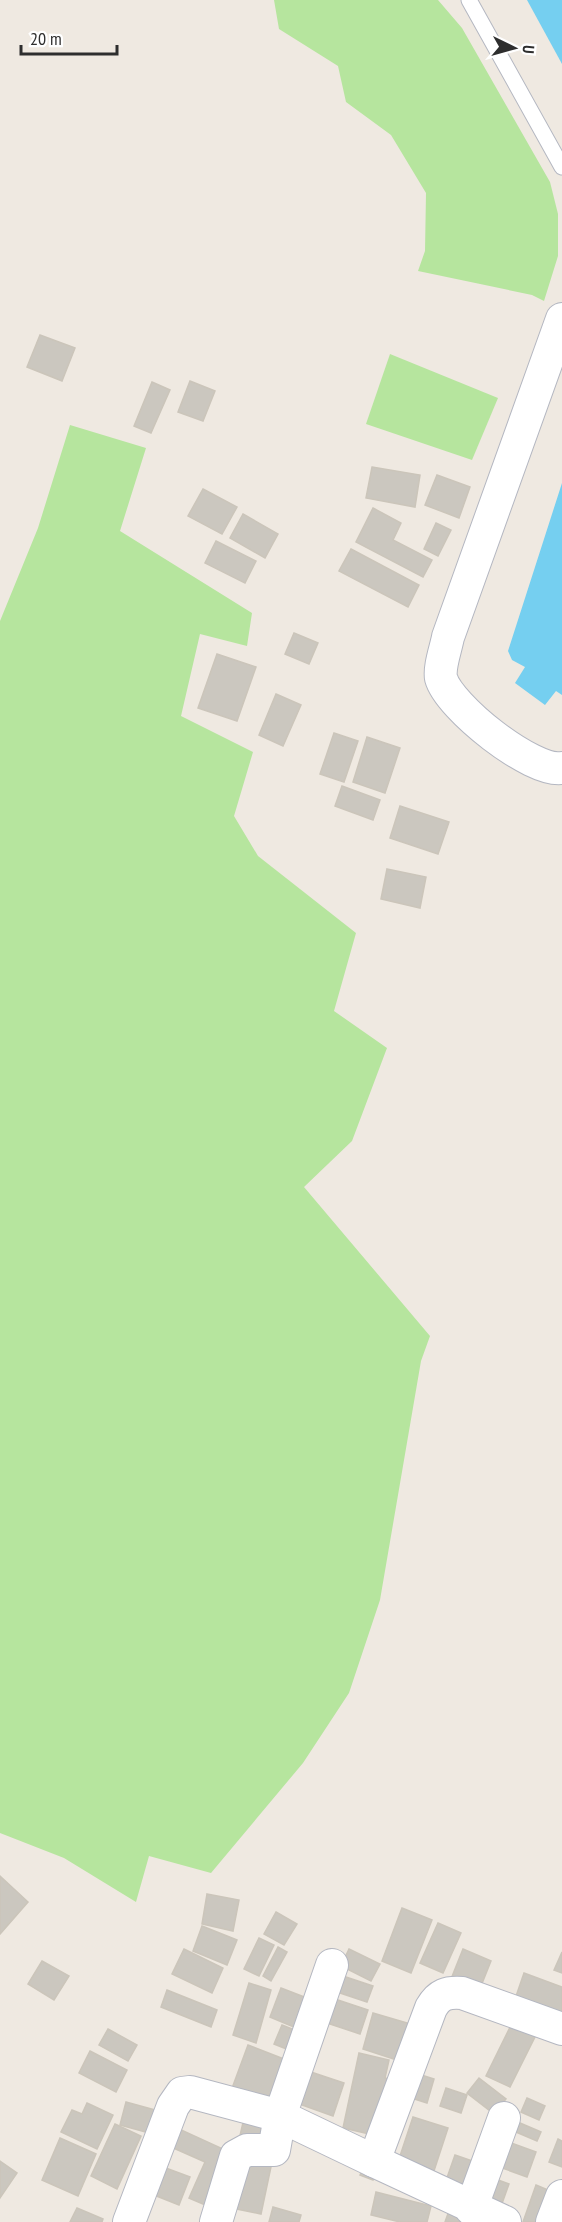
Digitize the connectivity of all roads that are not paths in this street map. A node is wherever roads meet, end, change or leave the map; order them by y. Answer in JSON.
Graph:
{"nodes":[{"id":1,"x":469,"y":0,"type":"edge"},
{"id":2,"x":562,"y":167,"type":"edge"},
{"id":3,"x":562,"y":319,"type":"edge"},
{"id":4,"x":562,"y":768,"type":"edge"},
{"id":5,"x":332,"y":1965,"type":"dead end"},
{"id":6,"x":562,"y":2029,"type":"edge"},
{"id":7,"x":280,"y":2116,"type":"junction"},
{"id":8,"x":504,"y":2118,"type":"dead end"},
{"id":9,"x":374,"y":2161,"type":"junction"},
{"id":10,"x":562,"y":2196,"type":"edge"},
{"id":11,"x":471,"y":2208,"type":"junction"},
{"id":12,"x":129,"y":2222,"type":"edge"},
{"id":13,"x":216,"y":2222,"type":"edge"},
{"id":14,"x":505,"y":2222,"type":"edge"},
{"id":15,"x":552,"y":2222,"type":"edge"}],
"edges":[{"from":1,"to":2,"type":"lane"},
{"from":3,"to":4,"type":"street"},
{"from":5,"to":7,"type":"street"},
{"from":6,"to":9,"type":"street"},
{"from":7,"to":9,"type":"street"},
{"from":7,"to":12,"type":"street"},
{"from":7,"to":13,"type":"street"},
{"from":8,"to":11,"type":"street"},
{"from":9,"to":11,"type":"street"},
{"from":10,"to":15,"type":"street"},
{"from":11,"to":14,"type":"street"}]}
